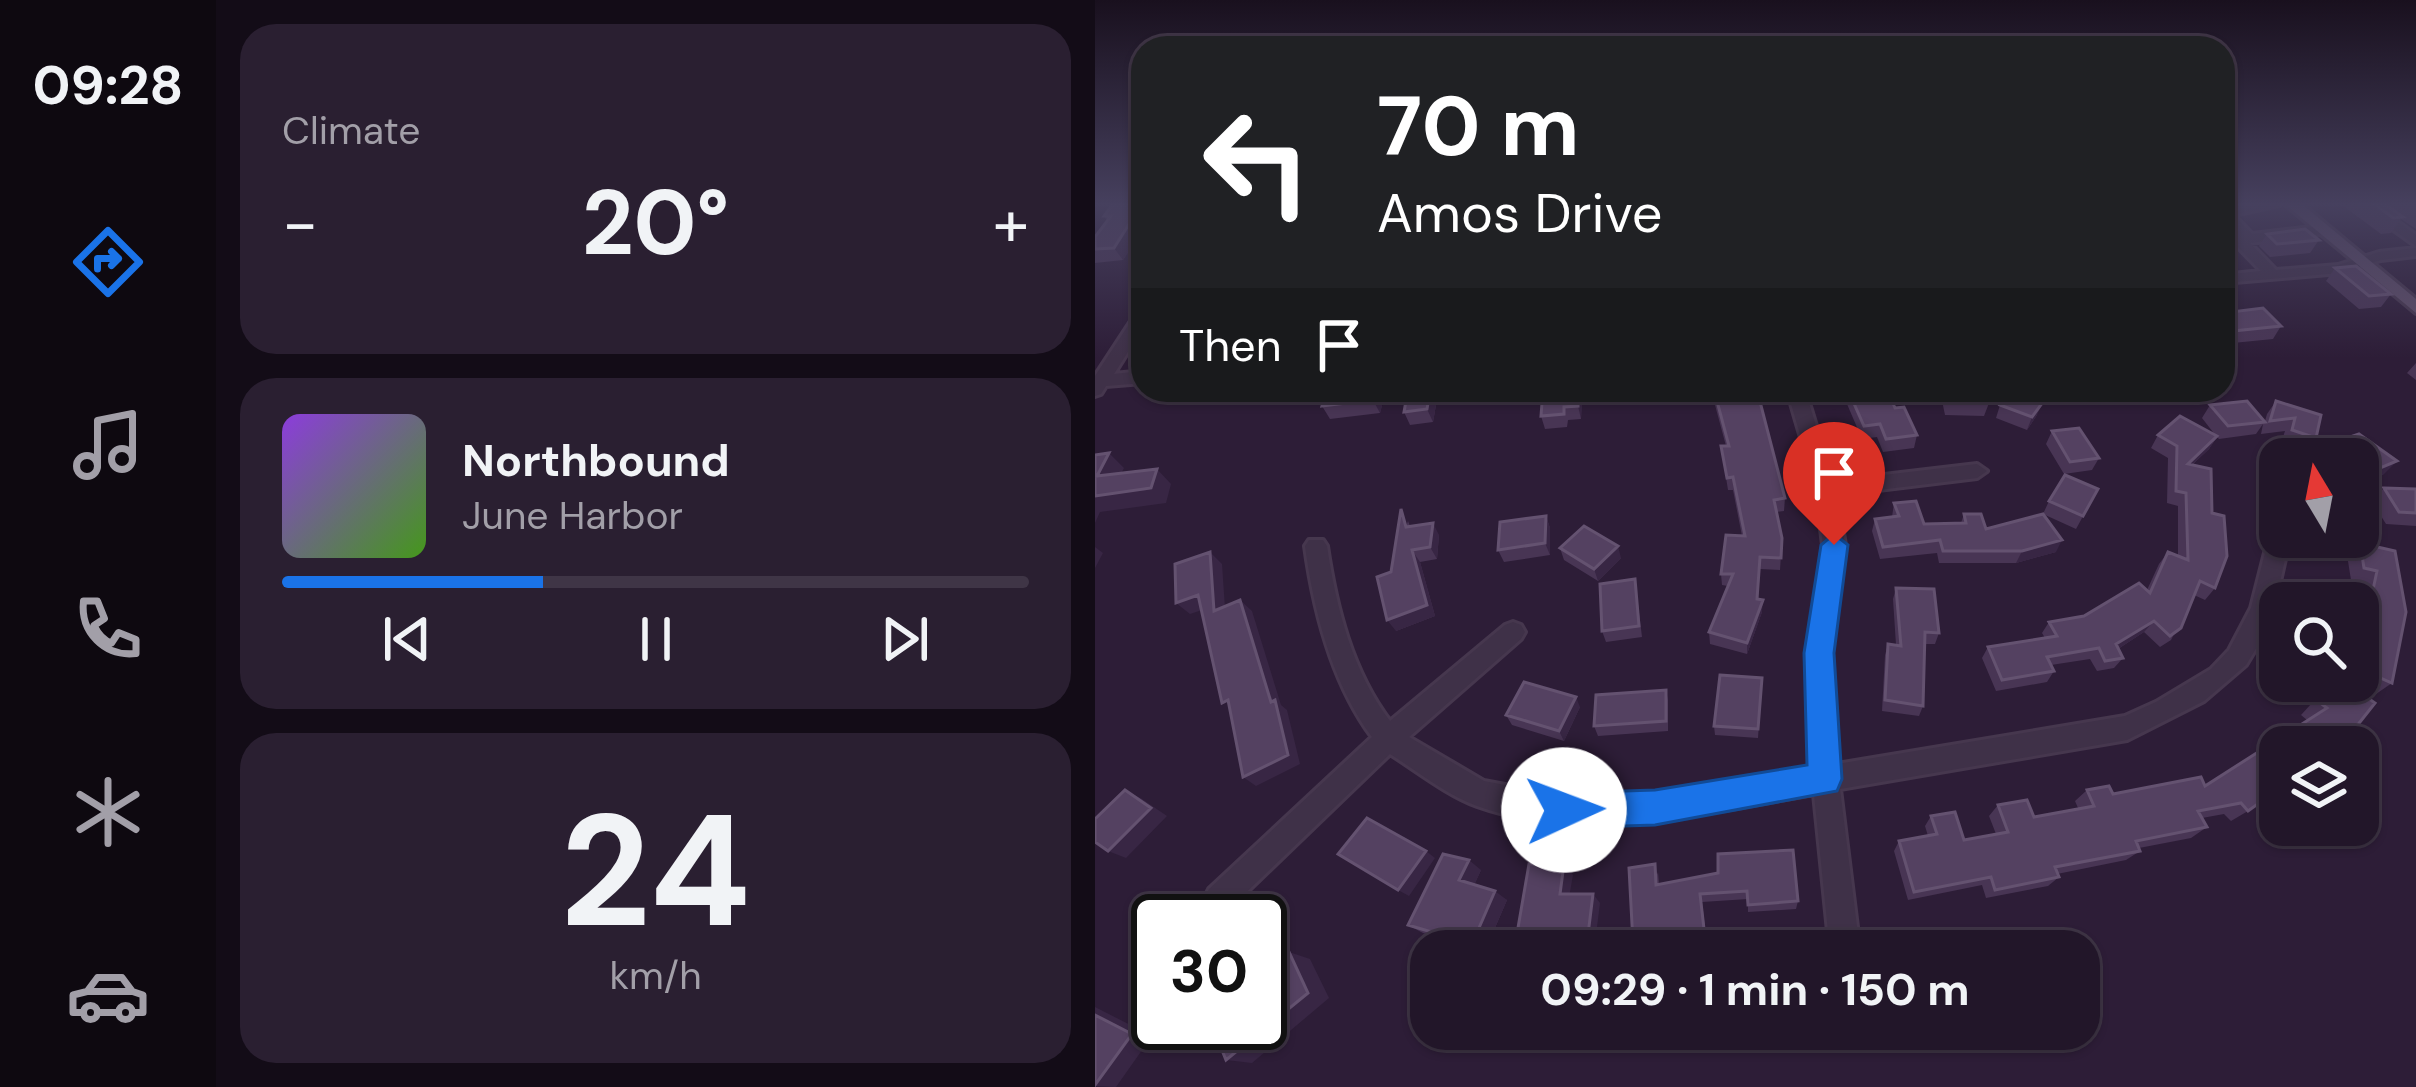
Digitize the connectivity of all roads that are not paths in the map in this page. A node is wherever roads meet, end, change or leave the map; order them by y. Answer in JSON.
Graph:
{"nodes":[{"id":1,"x":2254,"y":256,"type":"edge"},
{"id":2,"x":2315,"y":256,"type":"edge"},
{"id":3,"x":2350,"y":256,"type":"edge"},
{"id":4,"x":2382,"y":256,"type":"edge"},
{"id":5,"x":2359,"y":264,"type":"junction"},
{"id":6,"x":2326,"y":270,"type":"junction"},
{"id":7,"x":2273,"y":274,"type":"junction"},
{"id":8,"x":2235,"y":278,"type":"edge"},
{"id":9,"x":2416,"y":308,"type":"edge"},
{"id":10,"x":1131,"y":332,"type":"edge"},
{"id":11,"x":1131,"y":378,"type":"edge"},
{"id":12,"x":1097,"y":384,"type":"edge"},
{"id":13,"x":1800,"y":402,"type":"edge"},
{"id":14,"x":1977,"y":471,"type":"dead end"},
{"id":15,"x":1825,"y":489,"type":"junction"},
{"id":16,"x":1316,"y":546,"type":"dead end"},
{"id":17,"x":2276,"y":558,"type":"edge"},
{"id":18,"x":1513,"y":632,"type":"dead end"},
{"id":19,"x":1388,"y":740,"type":"junction"},
{"id":20,"x":1825,"y":779,"type":"junction"},
{"id":21,"x":1224,"y":894,"type":"edge"},
{"id":22,"x":1843,"y":930,"type":"edge"}],
"edges":[{"from":1,"to":7,"type":"street"},
{"from":2,"to":6,"type":"street"},
{"from":3,"to":5,"type":"main road"},
{"from":4,"to":5,"type":"street"},
{"from":5,"to":6,"type":"street"},
{"from":5,"to":9,"type":"main road"},
{"from":6,"to":7,"type":"street"},
{"from":7,"to":8,"type":"street"},
{"from":10,"to":12,"type":"street"},
{"from":11,"to":12,"type":"street"},
{"from":13,"to":15,"type":"street"},
{"from":14,"to":15,"type":"street"},
{"from":15,"to":20,"type":"street"},
{"from":16,"to":19,"type":"street"},
{"from":17,"to":20,"type":"street"},
{"from":18,"to":19,"type":"street"},
{"from":19,"to":20,"type":"street"},
{"from":19,"to":21,"type":"street"},
{"from":20,"to":22,"type":"street"}]}
